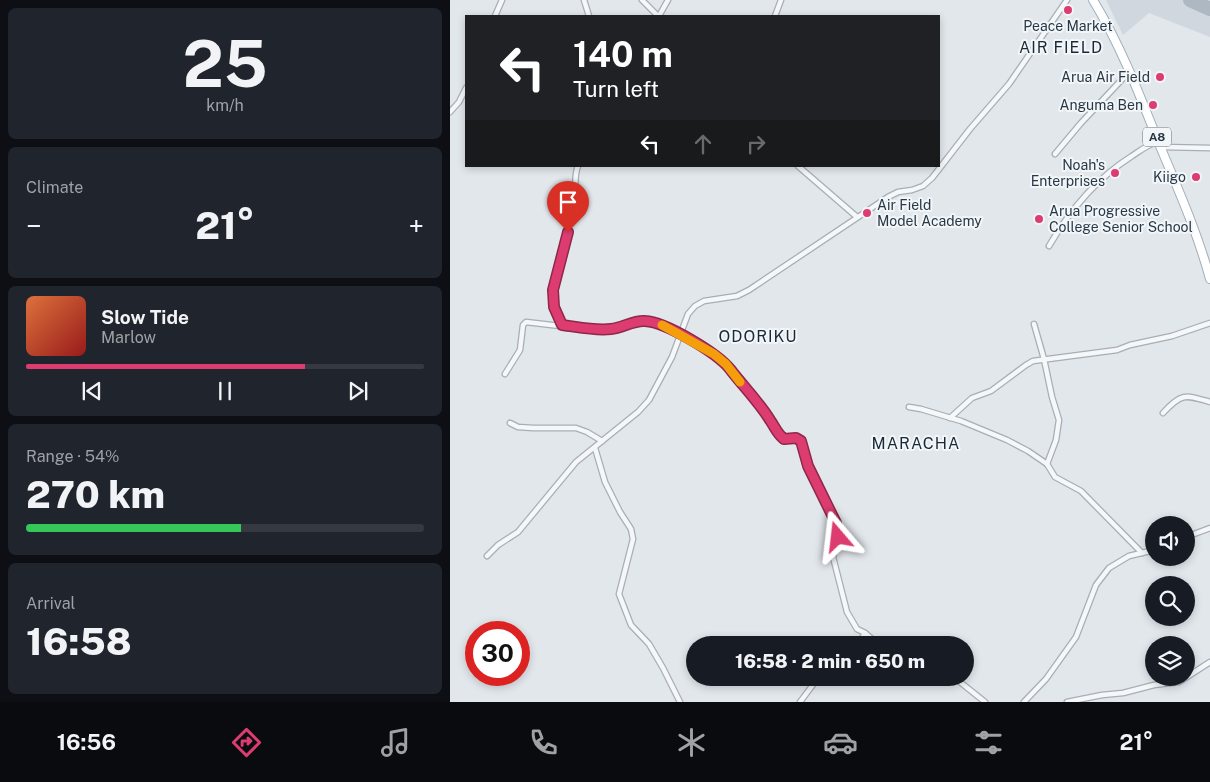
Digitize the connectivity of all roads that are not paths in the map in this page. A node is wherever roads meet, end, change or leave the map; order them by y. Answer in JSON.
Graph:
{"nodes":[{"id":1,"x":502,"y":0,"type":"edge"},
{"id":2,"x":584,"y":0,"type":"edge"},
{"id":3,"x":642,"y":0,"type":"edge"},
{"id":4,"x":668,"y":0,"type":"edge"},
{"id":5,"x":781,"y":0,"type":"edge"},
{"id":6,"x":1067,"y":0,"type":"edge"},
{"id":7,"x":1093,"y":0,"type":"edge"},
{"id":8,"x":495,"y":15,"type":"edge"},
{"id":9,"x":589,"y":15,"type":"edge"},
{"id":10,"x":657,"y":15,"type":"edge"},
{"id":11,"x":659,"y":15,"type":"edge"},
{"id":12,"x":775,"y":15,"type":"edge"},
{"id":13,"x":1129,"y":72,"type":"junction"},
{"id":14,"x":465,"y":90,"type":"edge"},
{"id":15,"x":450,"y":112,"type":"edge"},
{"id":16,"x":1160,"y":144,"type":"junction"},
{"id":17,"x":1210,"y":148,"type":"edge"},
{"id":18,"x":1055,"y":154,"type":"dead end"},
{"id":19,"x":578,"y":167,"type":"edge"},
{"id":20,"x":799,"y":167,"type":"edge"},
{"id":21,"x":857,"y":217,"type":"junction"},
{"id":22,"x":1049,"y":246,"type":"dead end"},
{"id":23,"x":1210,"y":279,"type":"edge"},
{"id":24,"x":1210,"y":323,"type":"edge"},
{"id":25,"x":1034,"y":324,"type":"dead end"},
{"id":26,"x":562,"y":325,"type":"junction"},
{"id":27,"x":680,"y":335,"type":"junction"},
{"id":28,"x":1044,"y":359,"type":"junction"},
{"id":29,"x":505,"y":374,"type":"dead end"},
{"id":30,"x":1210,"y":402,"type":"edge"},
{"id":31,"x":909,"y":407,"type":"dead end"},
{"id":32,"x":1163,"y":413,"type":"dead end"},
{"id":33,"x":950,"y":418,"type":"junction"},
{"id":34,"x":510,"y":423,"type":"dead end"},
{"id":35,"x":602,"y":441,"type":"junction"},
{"id":36,"x":595,"y":448,"type":"junction"},
{"id":37,"x":1047,"y":464,"type":"junction"},
{"id":38,"x":1210,"y":528,"type":"edge"},
{"id":39,"x":1195,"y":534,"type":"edge"},
{"id":40,"x":1145,"y":552,"type":"edge"},
{"id":41,"x":1142,"y":553,"type":"junction"},
{"id":42,"x":487,"y":556,"type":"dead end"},
{"id":43,"x":865,"y":632,"type":"junction"},
{"id":44,"x":863,"y":636,"type":"edge"},
{"id":45,"x":869,"y":636,"type":"edge"},
{"id":46,"x":1210,"y":662,"type":"edge"},
{"id":47,"x":812,"y":686,"type":"edge"},
{"id":48,"x":965,"y":686,"type":"edge"},
{"id":49,"x":680,"y":702,"type":"edge"},
{"id":50,"x":800,"y":702,"type":"edge"},
{"id":51,"x":986,"y":702,"type":"edge"},
{"id":52,"x":1024,"y":702,"type":"edge"},
{"id":53,"x":1067,"y":702,"type":"edge"}],
"edges":[{"from":1,"to":8,"type":"street"},
{"from":2,"to":9,"type":"street"},
{"from":3,"to":10,"type":"street"},
{"from":4,"to":11,"type":"street"},
{"from":5,"to":12,"type":"street"},
{"from":6,"to":21,"type":"street"},
{"from":7,"to":13,"type":"main road","number":"A8"},
{"from":13,"to":16,"type":"main road","number":"A8"},
{"from":13,"to":18,"type":"street"},
{"from":14,"to":15,"type":"street"},
{"from":16,"to":17,"type":"street"},
{"from":16,"to":22,"type":"street"},
{"from":16,"to":23,"type":"main road","number":"A8"},
{"from":19,"to":26,"type":"street"},
{"from":20,"to":21,"type":"street"},
{"from":21,"to":27,"type":"street"},
{"from":24,"to":28,"type":"street"},
{"from":25,"to":28,"type":"street"},
{"from":26,"to":27,"type":"street"},
{"from":26,"to":29,"type":"street"},
{"from":27,"to":35,"type":"street"},
{"from":27,"to":43,"type":"street"},
{"from":28,"to":33,"type":"street"},
{"from":28,"to":37,"type":"street"},
{"from":30,"to":32,"type":"street"},
{"from":31,"to":33,"type":"street"},
{"from":33,"to":37,"type":"street"},
{"from":34,"to":35,"type":"street"},
{"from":35,"to":36,"type":"street"},
{"from":36,"to":42,"type":"street"},
{"from":36,"to":49,"type":"street"},
{"from":37,"to":41,"type":"street"},
{"from":38,"to":39,"type":"street"},
{"from":40,"to":41,"type":"street"},
{"from":41,"to":52,"type":"street"},
{"from":43,"to":44,"type":"street"},
{"from":43,"to":45,"type":"street"},
{"from":46,"to":53,"type":"street"},
{"from":47,"to":50,"type":"street"},
{"from":48,"to":51,"type":"street"}]}
